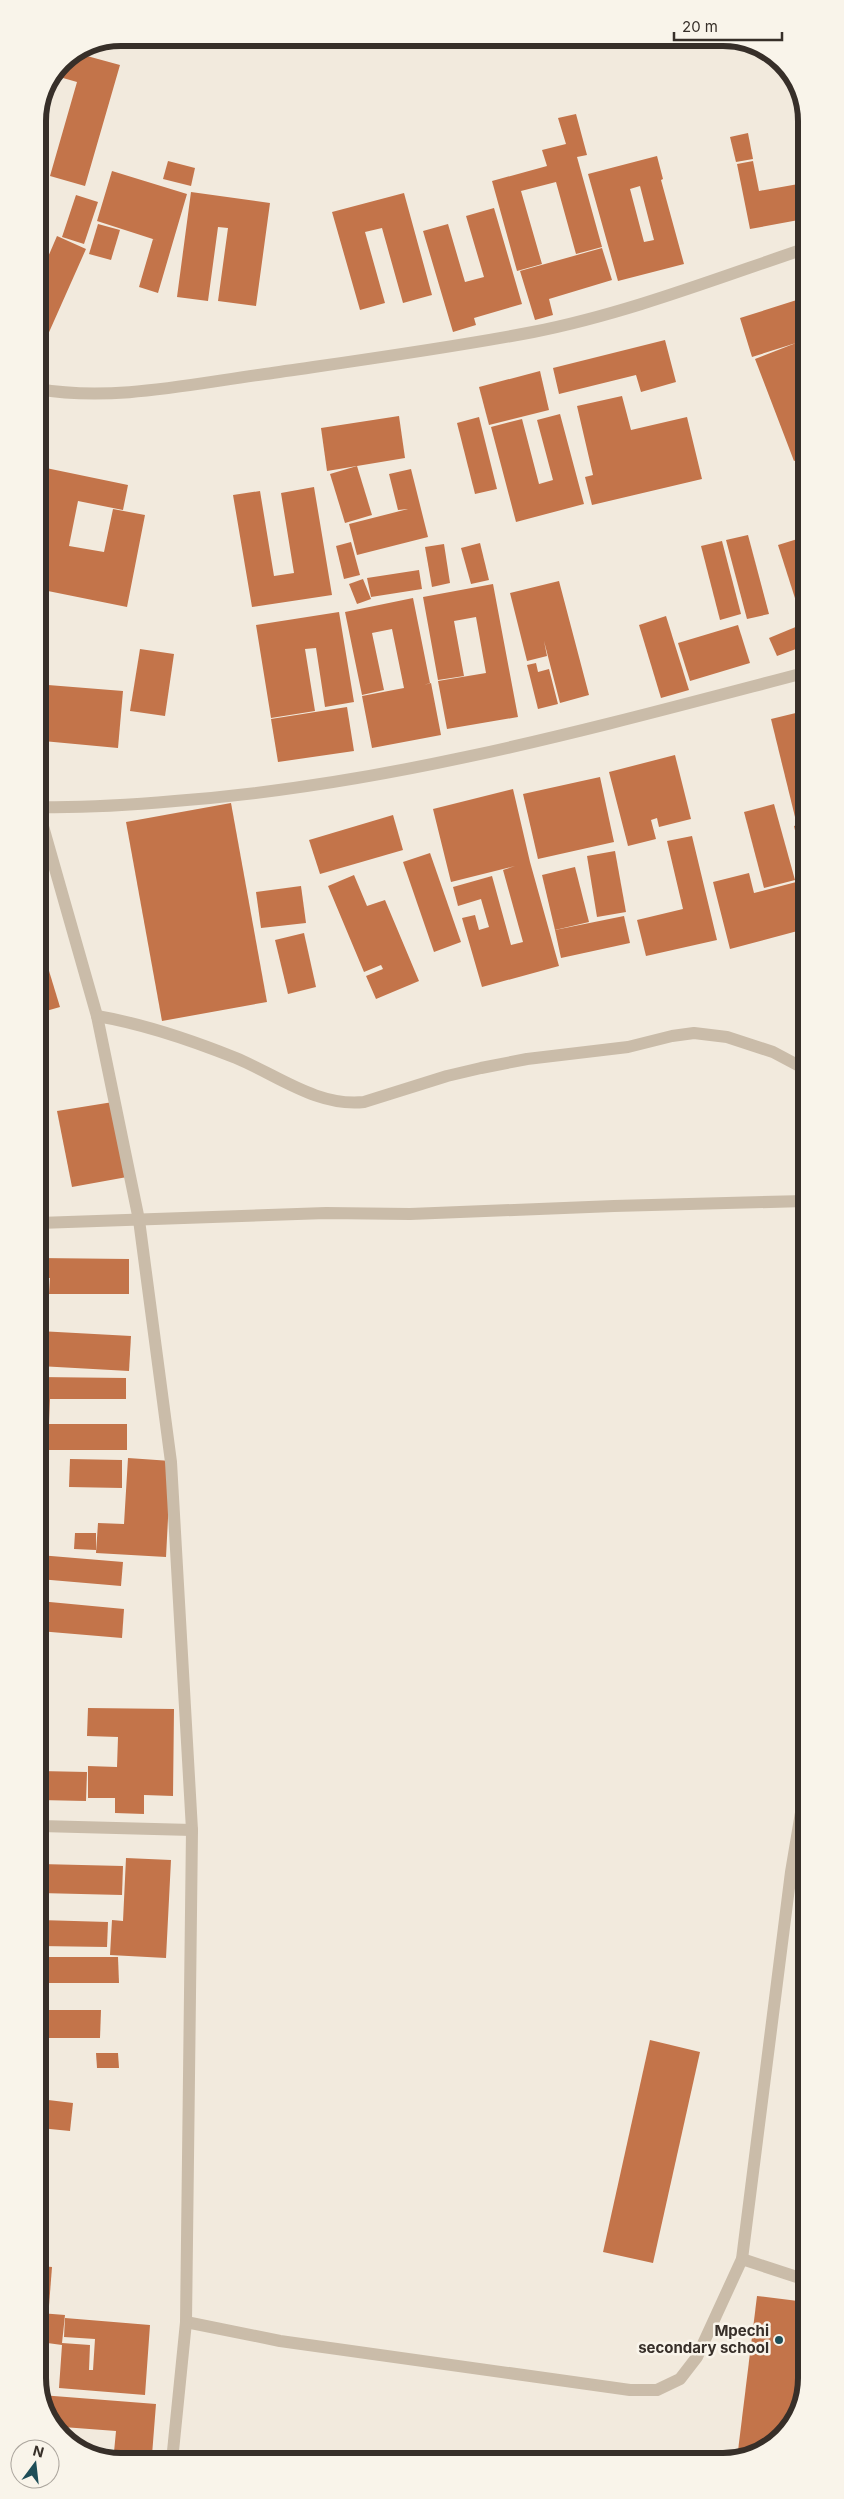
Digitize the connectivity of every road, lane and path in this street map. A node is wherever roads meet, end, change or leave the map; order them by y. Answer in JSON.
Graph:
{"nodes":[{"id":1,"x":798,"y":251,"type":"edge"},
{"id":2,"x":46,"y":390,"type":"edge"},
{"id":3,"x":798,"y":675,"type":"edge"},
{"id":4,"x":46,"y":808,"type":"edge"},
{"id":5,"x":46,"y":836,"type":"edge"},
{"id":6,"x":97,"y":1016,"type":"junction"},
{"id":7,"x":798,"y":1065,"type":"edge"},
{"id":8,"x":798,"y":1201,"type":"edge"},
{"id":9,"x":139,"y":1220,"type":"junction"},
{"id":10,"x":46,"y":1223,"type":"edge"},
{"id":11,"x":46,"y":1826,"type":"edge"},
{"id":12,"x":192,"y":1830,"type":"junction"},
{"id":13,"x":798,"y":1830,"type":"edge"},
{"id":14,"x":742,"y":2260,"type":"junction"},
{"id":15,"x":798,"y":2278,"type":"edge"},
{"id":16,"x":186,"y":2322,"type":"junction"},
{"id":17,"x":173,"y":2453,"type":"edge"}],
"edges":[{"from":1,"to":2,"type":"street"},
{"from":3,"to":4,"type":"street"},
{"from":5,"to":6,"type":"street"},
{"from":6,"to":7,"type":"street"},
{"from":6,"to":9,"type":"street"},
{"from":8,"to":9,"type":"street"},
{"from":9,"to":10,"type":"street"},
{"from":9,"to":12,"type":"street"},
{"from":11,"to":12,"type":"street"},
{"from":12,"to":16,"type":"street"},
{"from":13,"to":14,"type":"street"},
{"from":14,"to":15,"type":"street"},
{"from":14,"to":16,"type":"street"},
{"from":16,"to":17,"type":"street"}]}
